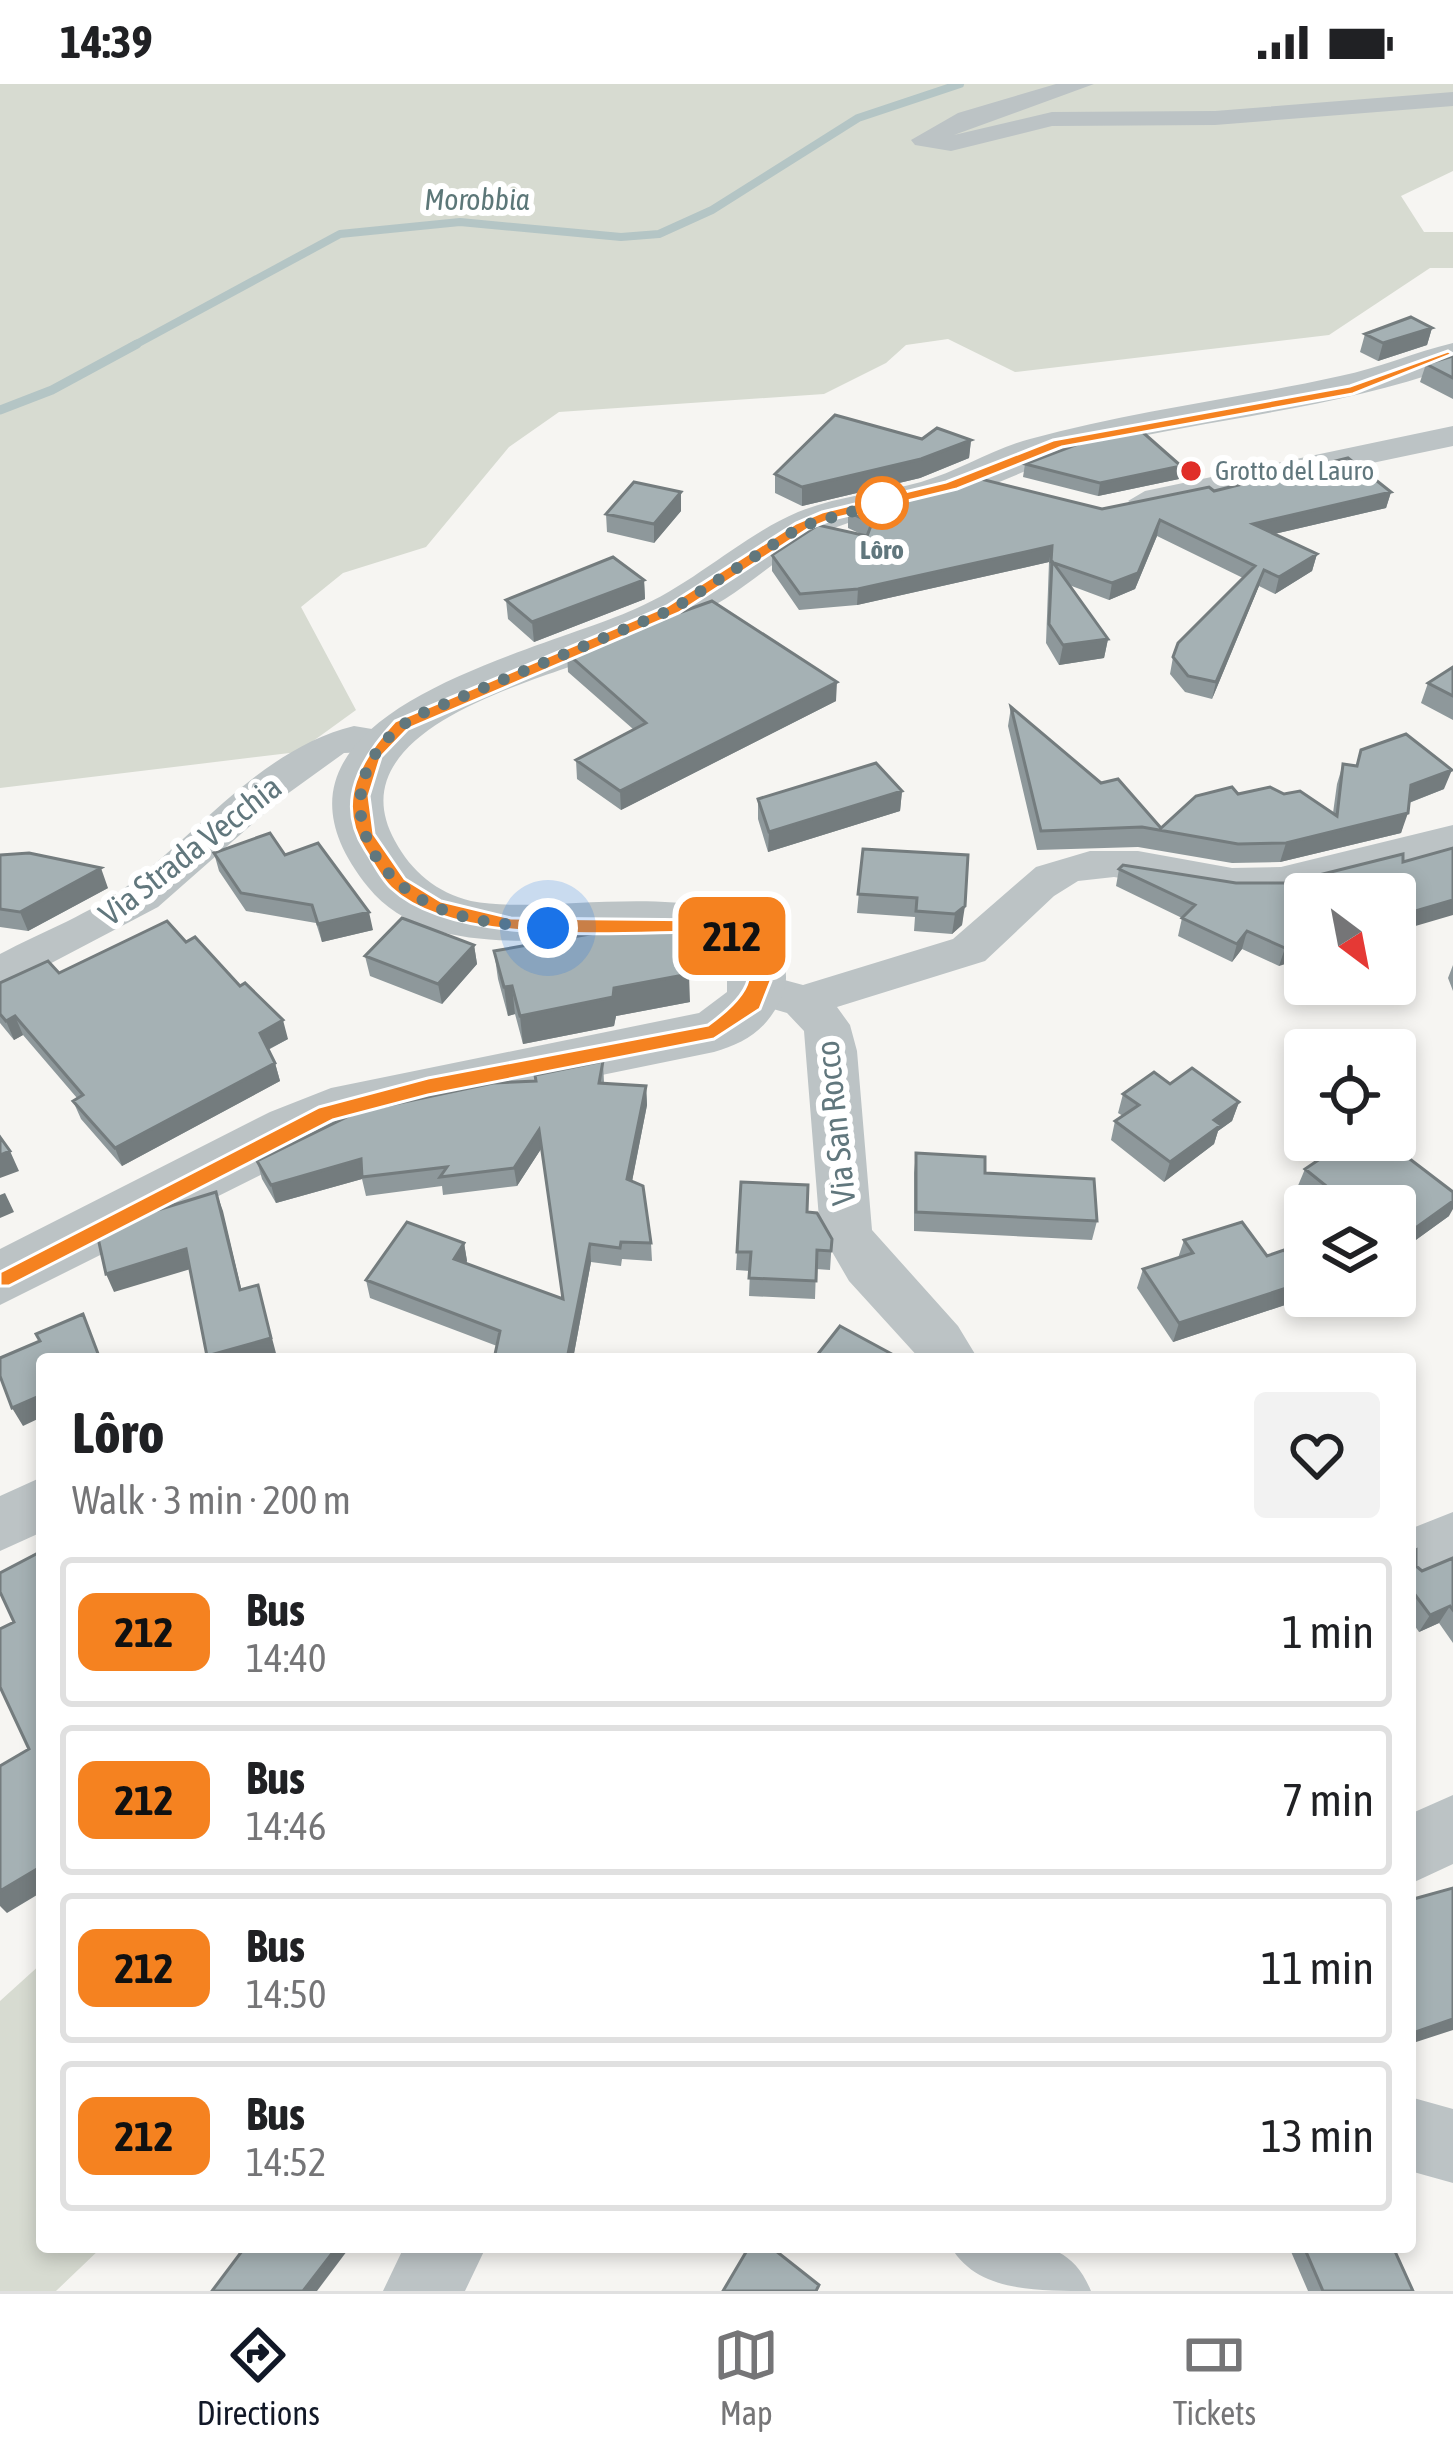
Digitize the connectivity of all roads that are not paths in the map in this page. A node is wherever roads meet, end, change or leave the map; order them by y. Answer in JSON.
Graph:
{"nodes":[{"id":1,"x":1082,"y":84,"type":"edge"},
{"id":2,"x":1453,"y":99,"type":"edge"},
{"id":3,"x":1453,"y":354,"type":"edge"},
{"id":4,"x":1453,"y":436,"type":"edge"},
{"id":5,"x":970,"y":478,"type":"junction"},
{"id":6,"x":1016,"y":494,"type":"edge"},
{"id":7,"x":1118,"y":507,"type":"edge"},
{"id":8,"x":382,"y":742,"type":"junction"},
{"id":9,"x":1453,"y":839,"type":"edge"},
{"id":10,"x":0,"y":974,"type":"edge"},
{"id":11,"x":780,"y":995,"type":"junction"},
{"id":12,"x":0,"y":1279,"type":"edge"},
{"id":13,"x":946,"y":1353,"type":"edge"},
{"id":14,"x":36,"y":1506,"type":"edge"},
{"id":15,"x":0,"y":1525,"type":"edge"},
{"id":16,"x":1453,"y":1538,"type":"edge"},
{"id":17,"x":1416,"y":1553,"type":"edge"},
{"id":18,"x":1453,"y":1824,"type":"edge"},
{"id":19,"x":1416,"y":1825,"type":"edge"},
{"id":20,"x":1416,"y":1846,"type":"edge"},
{"id":21,"x":1416,"y":2136,"type":"edge"},
{"id":22,"x":1453,"y":2146,"type":"edge"},
{"id":23,"x":444,"y":2253,"type":"edge"},
{"id":24,"x":998,"y":2253,"type":"edge"},
{"id":25,"x":422,"y":2291,"type":"edge"},
{"id":26,"x":1052,"y":2291,"type":"edge"}],
"edges":[{"from":1,"to":2,"type":"street"},
{"from":3,"to":5,"type":"street"},
{"from":4,"to":7,"type":"street"},
{"from":5,"to":6,"type":"street"},
{"from":5,"to":8,"type":"street"},
{"from":8,"to":10,"type":"street","name":"Via Strada Vecchia"},
{"from":8,"to":11,"type":"street"},
{"from":9,"to":11,"type":"street"},
{"from":11,"to":12,"type":"street"},
{"from":11,"to":13,"type":"street","name":"Via San Rocco"},
{"from":14,"to":15,"type":"street"},
{"from":16,"to":17,"type":"street"},
{"from":18,"to":19,"type":"street"},
{"from":18,"to":20,"type":"street"},
{"from":21,"to":22,"type":"street"},
{"from":23,"to":25,"type":"street"},
{"from":24,"to":26,"type":"street"}]}
